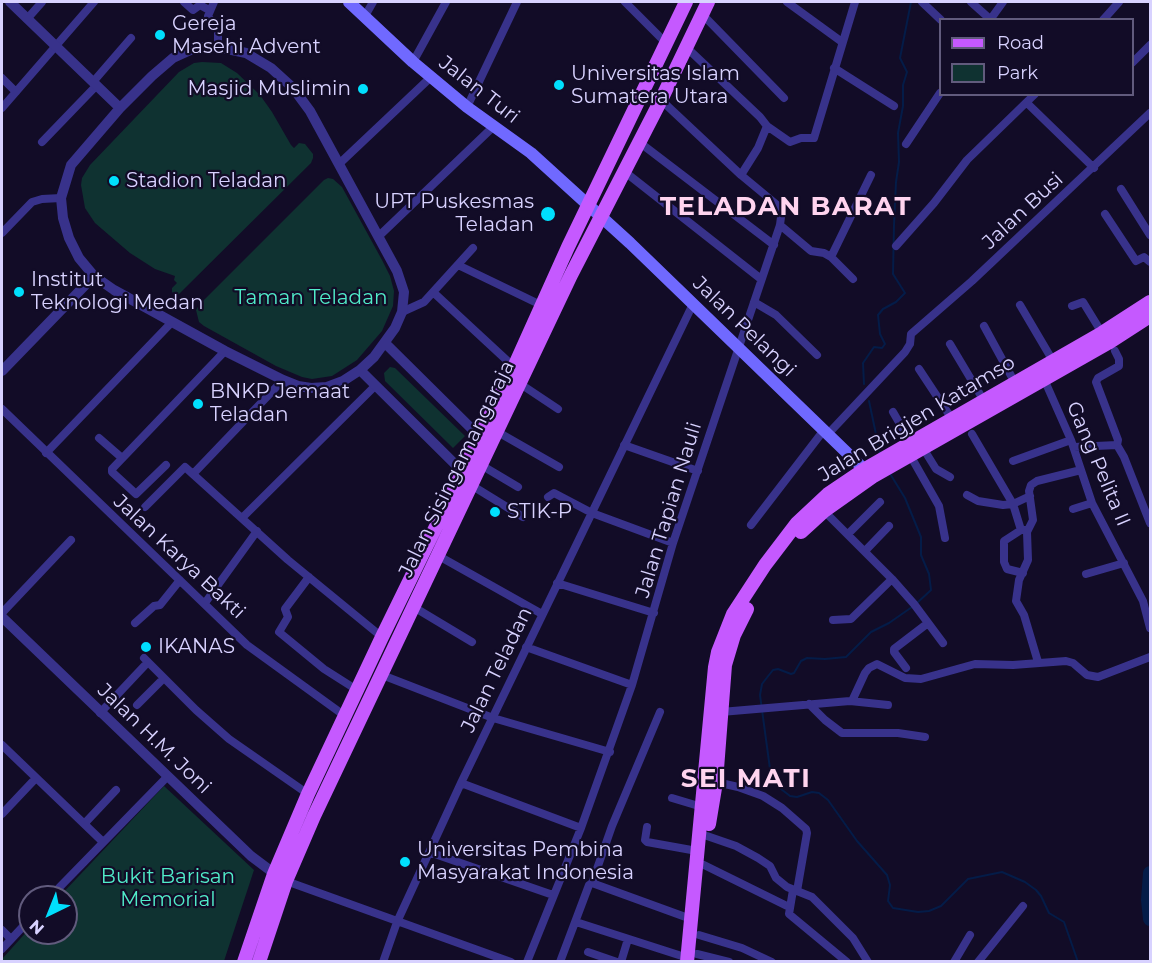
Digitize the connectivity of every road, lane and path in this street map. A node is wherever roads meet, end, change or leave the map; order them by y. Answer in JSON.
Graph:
{"nodes":[{"id":1,"x":10,"y":2,"type":"edge"},
{"id":2,"x":42,"y":2,"type":"edge"},
{"id":3,"x":94,"y":2,"type":"edge"},
{"id":4,"x":184,"y":2,"type":"edge"},
{"id":5,"x":214,"y":2,"type":"edge"},
{"id":6,"x":349,"y":2,"type":"edge"},
{"id":7,"x":373,"y":2,"type":"edge"},
{"id":8,"x":446,"y":2,"type":"edge"},
{"id":9,"x":517,"y":2,"type":"edge"},
{"id":10,"x":625,"y":2,"type":"edge"},
{"id":11,"x":686,"y":2,"type":"edge"},
{"id":12,"x":786,"y":2,"type":"edge"},
{"id":13,"x":855,"y":2,"type":"edge"},
{"id":14,"x":922,"y":2,"type":"edge"},
{"id":15,"x":971,"y":2,"type":"edge"},
{"id":16,"x":1003,"y":2,"type":"edge"},
{"id":17,"x":1119,"y":2,"type":"edge"},
{"id":18,"x":705,"y":8,"type":"edge"},
{"id":19,"x":209,"y":10,"type":"junction"},
{"id":20,"x":365,"y":16,"type":"junction"},
{"id":21,"x":939,"y":18,"type":"edge"},
{"id":22,"x":989,"y":18,"type":"edge"},
{"id":23,"x":991,"y":18,"type":"edge"},
{"id":24,"x":1105,"y":18,"type":"edge"},
{"id":25,"x":27,"y":19,"type":"junction"},
{"id":26,"x":131,"y":38,"type":"dead end"},
{"id":27,"x":842,"y":42,"type":"junction"},
{"id":28,"x":667,"y":44,"type":"junction"},
{"id":29,"x":1150,"y":45,"type":"edge"},
{"id":30,"x":56,"y":46,"type":"junction"},
{"id":31,"x":218,"y":46,"type":"junction"},
{"id":32,"x":686,"y":47,"type":"junction"},
{"id":33,"x":1134,"y":61,"type":"edge"},
{"id":34,"x":413,"y":62,"type":"junction"},
{"id":35,"x":834,"y":68,"type":"junction"},
{"id":36,"x":431,"y":77,"type":"junction"},
{"id":37,"x":2,"y":78,"type":"edge"},
{"id":38,"x":94,"y":84,"type":"junction"},
{"id":39,"x":16,"y":92,"type":"junction"},
{"id":40,"x":939,"y":94,"type":"edge"},
{"id":41,"x":1033,"y":96,"type":"edge"},
{"id":42,"x":784,"y":98,"type":"dead end"},
{"id":43,"x":661,"y":100,"type":"junction"},
{"id":44,"x":1027,"y":103,"type":"junction"},
{"id":45,"x":894,"y":106,"type":"dead end"},
{"id":46,"x":466,"y":107,"type":"junction"},
{"id":47,"x":2,"y":108,"type":"edge"},
{"id":48,"x":120,"y":108,"type":"junction"},
{"id":49,"x":1150,"y":113,"type":"edge"},
{"id":50,"x":767,"y":126,"type":"junction"},
{"id":51,"x":493,"y":127,"type":"junction"},
{"id":52,"x":42,"y":142,"type":"dead end"},
{"id":53,"x":639,"y":142,"type":"junction"},
{"id":54,"x":906,"y":144,"type":"dead end"},
{"id":55,"x":339,"y":165,"type":"junction"},
{"id":56,"x":1094,"y":168,"type":"junction"},
{"id":57,"x":625,"y":172,"type":"junction"},
{"id":58,"x":741,"y":174,"type":"junction"},
{"id":59,"x":871,"y":175,"type":"dead end"},
{"id":60,"x":1121,"y":189,"type":"dead end"},
{"id":61,"x":61,"y":198,"type":"junction"},
{"id":62,"x":588,"y":206,"type":"junction"},
{"id":63,"x":1105,"y":214,"type":"dead end"},
{"id":64,"x":600,"y":216,"type":"junction"},
{"id":65,"x":780,"y":225,"type":"junction"},
{"id":66,"x":2,"y":233,"type":"edge"},
{"id":67,"x":1150,"y":235,"type":"edge"},
{"id":68,"x":379,"y":236,"type":"junction"},
{"id":69,"x":774,"y":244,"type":"junction"},
{"id":70,"x":896,"y":246,"type":"dead end"},
{"id":71,"x":473,"y":248,"type":"dead end"},
{"id":72,"x":824,"y":254,"type":"junction"},
{"id":73,"x":1150,"y":262,"type":"edge"},
{"id":74,"x":458,"y":265,"type":"junction"},
{"id":75,"x":94,"y":276,"type":"junction"},
{"id":76,"x":761,"y":279,"type":"junction"},
{"id":77,"x":853,"y":279,"type":"dead end"},
{"id":78,"x":433,"y":292,"type":"junction"},
{"id":79,"x":754,"y":302,"type":"junction"},
{"id":80,"x":1150,"y":302,"type":"edge"},
{"id":81,"x":693,"y":304,"type":"junction"},
{"id":82,"x":542,"y":305,"type":"junction"},
{"id":83,"x":1020,"y":305,"type":"dead end"},
{"id":84,"x":1072,"y":306,"type":"dead end"},
{"id":85,"x":402,"y":312,"type":"junction"},
{"id":86,"x":1150,"y":316,"type":"edge"},
{"id":87,"x":172,"y":322,"type":"junction"},
{"id":88,"x":984,"y":326,"type":"dead end"},
{"id":89,"x":1102,"y":333,"type":"junction"},
{"id":90,"x":385,"y":343,"type":"junction"},
{"id":91,"x":950,"y":344,"type":"dead end"},
{"id":92,"x":738,"y":348,"type":"junction"},
{"id":93,"x":225,"y":351,"type":"junction"},
{"id":94,"x":1114,"y":351,"type":"dead end"},
{"id":95,"x":818,"y":355,"type":"dead end"},
{"id":96,"x":1053,"y":361,"type":"junction"},
{"id":97,"x":514,"y":367,"type":"junction"},
{"id":98,"x":919,"y":369,"type":"dead end"},
{"id":99,"x":360,"y":370,"type":"junction"},
{"id":100,"x":2,"y":371,"type":"edge"},
{"id":101,"x":1044,"y":379,"type":"junction"},
{"id":102,"x":283,"y":380,"type":"junction"},
{"id":103,"x":519,"y":383,"type":"junction"},
{"id":104,"x":1015,"y":383,"type":"junction"},
{"id":105,"x":375,"y":386,"type":"junction"},
{"id":106,"x":984,"y":401,"type":"junction"},
{"id":107,"x":2,"y":409,"type":"edge"},
{"id":108,"x":558,"y":409,"type":"dead end"},
{"id":109,"x":892,"y":412,"type":"dead end"},
{"id":110,"x":952,"y":419,"type":"junction"},
{"id":111,"x":826,"y":432,"type":"junction"},
{"id":112,"x":972,"y":434,"type":"dead end"},
{"id":113,"x":489,"y":437,"type":"junction"},
{"id":114,"x":99,"y":438,"type":"dead end"},
{"id":115,"x":1072,"y":443,"type":"junction"},
{"id":116,"x":1117,"y":445,"type":"junction"},
{"id":117,"x":624,"y":446,"type":"junction"},
{"id":118,"x":915,"y":448,"type":"junction"},
{"id":119,"x":46,"y":453,"type":"junction"},
{"id":120,"x":122,"y":458,"type":"junction"},
{"id":121,"x":1013,"y":461,"type":"dead end"},
{"id":122,"x":166,"y":465,"type":"dead end"},
{"id":123,"x":481,"y":465,"type":"junction"},
{"id":124,"x":559,"y":467,"type":"dead end"},
{"id":125,"x":874,"y":470,"type":"junction"},
{"id":126,"x":1081,"y":470,"type":"junction"},
{"id":127,"x":698,"y":471,"type":"junction"},
{"id":128,"x":194,"y":473,"type":"junction"},
{"id":129,"x":950,"y":477,"type":"dead end"},
{"id":130,"x":468,"y":480,"type":"junction"},
{"id":131,"x":518,"y":487,"type":"dead end"},
{"id":132,"x":967,"y":495,"type":"dead end"},
{"id":133,"x":1030,"y":496,"type":"junction"},
{"id":134,"x":548,"y":497,"type":"dead end"},
{"id":135,"x":880,"y":502,"type":"dead end"},
{"id":136,"x":1092,"y":503,"type":"junction"},
{"id":137,"x":1013,"y":504,"type":"junction"},
{"id":138,"x":145,"y":507,"type":"dead end"},
{"id":139,"x":1073,"y":509,"type":"dead end"},
{"id":140,"x":824,"y":511,"type":"junction"},
{"id":141,"x":592,"y":513,"type":"junction"},
{"id":142,"x":523,"y":517,"type":"dead end"},
{"id":143,"x":242,"y":518,"type":"junction"},
{"id":144,"x":1150,"y":523,"type":"edge"},
{"id":145,"x":751,"y":525,"type":"dead end"},
{"id":146,"x":889,"y":526,"type":"dead end"},
{"id":147,"x":1024,"y":530,"type":"junction"},
{"id":148,"x":257,"y":531,"type":"junction"},
{"id":149,"x":848,"y":534,"type":"junction"},
{"id":150,"x":945,"y":538,"type":"dead end"},
{"id":151,"x":71,"y":540,"type":"dead end"},
{"id":152,"x":674,"y":543,"type":"junction"},
{"id":153,"x":865,"y":551,"type":"junction"},
{"id":154,"x":437,"y":555,"type":"junction"},
{"id":155,"x":1124,"y":563,"type":"junction"},
{"id":156,"x":1023,"y":573,"type":"junction"},
{"id":157,"x":1086,"y":574,"type":"dead end"},
{"id":158,"x":309,"y":577,"type":"junction"},
{"id":159,"x":892,"y":579,"type":"junction"},
{"id":160,"x":180,"y":580,"type":"junction"},
{"id":161,"x":557,"y":583,"type":"junction"},
{"id":162,"x":205,"y":603,"type":"junction"},
{"id":163,"x":412,"y":606,"type":"junction"},
{"id":164,"x":542,"y":614,"type":"junction"},
{"id":165,"x":654,"y":614,"type":"junction"},
{"id":166,"x":2,"y":615,"type":"edge"},
{"id":167,"x":833,"y":620,"type":"dead end"},
{"id":168,"x":135,"y":623,"type":"dead end"},
{"id":169,"x":928,"y":623,"type":"junction"},
{"id":170,"x":1150,"y":628,"type":"edge"},
{"id":171,"x":382,"y":637,"type":"junction"},
{"id":172,"x":472,"y":642,"type":"dead end"},
{"id":173,"x":943,"y":643,"type":"dead end"},
{"id":174,"x":526,"y":647,"type":"junction"},
{"id":175,"x":1150,"y":657,"type":"edge"},
{"id":176,"x":1038,"y":662,"type":"junction"},
{"id":177,"x":906,"y":668,"type":"dead end"},
{"id":178,"x":382,"y":675,"type":"junction"},
{"id":179,"x":164,"y":678,"type":"junction"},
{"id":180,"x":632,"y":685,"type":"junction"},
{"id":181,"x":357,"y":690,"type":"junction"},
{"id":182,"x":852,"y":701,"type":"junction"},
{"id":183,"x":809,"y":704,"type":"junction"},
{"id":184,"x":137,"y":705,"type":"dead end"},
{"id":185,"x":888,"y":705,"type":"dead end"},
{"id":186,"x":660,"y":712,"type":"dead end"},
{"id":187,"x":721,"y":712,"type":"junction"},
{"id":188,"x":100,"y":713,"type":"junction"},
{"id":189,"x":345,"y":716,"type":"junction"},
{"id":190,"x":493,"y":718,"type":"junction"},
{"id":191,"x":925,"y":737,"type":"dead end"},
{"id":192,"x":2,"y":745,"type":"edge"},
{"id":193,"x":610,"y":752,"type":"junction"},
{"id":194,"x":167,"y":777,"type":"junction"},
{"id":195,"x":36,"y":778,"type":"junction"},
{"id":196,"x":710,"y":781,"type":"junction"},
{"id":197,"x":461,"y":783,"type":"junction"},
{"id":198,"x":116,"y":790,"type":"dead end"},
{"id":199,"x":308,"y":794,"type":"junction"},
{"id":200,"x":672,"y":798,"type":"dead end"},
{"id":201,"x":702,"y":807,"type":"junction"},
{"id":202,"x":2,"y":814,"type":"edge"},
{"id":203,"x":85,"y":823,"type":"junction"},
{"id":204,"x":647,"y":827,"type":"dead end"},
{"id":205,"x":581,"y":828,"type":"junction"},
{"id":206,"x":708,"y":836,"type":"junction"},
{"id":207,"x":103,"y":842,"type":"junction"},
{"id":208,"x":697,"y":851,"type":"junction"},
{"id":209,"x":429,"y":852,"type":"junction"},
{"id":210,"x":704,"y":865,"type":"junction"},
{"id":211,"x":280,"y":877,"type":"junction"},
{"id":212,"x":592,"y":883,"type":"junction"},
{"id":213,"x":62,"y":885,"type":"edge"},
{"id":214,"x":795,"y":890,"type":"junction"},
{"id":215,"x":553,"y":895,"type":"junction"},
{"id":216,"x":789,"y":906,"type":"junction"},
{"id":217,"x":1023,"y":906,"type":"dead end"},
{"id":218,"x":691,"y":919,"type":"junction"},
{"id":219,"x":397,"y":922,"type":"junction"},
{"id":220,"x":576,"y":922,"type":"junction"},
{"id":221,"x":2,"y":930,"type":"edge"},
{"id":222,"x":18,"y":932,"type":"edge"},
{"id":223,"x":970,"y":935,"type":"dead end"},
{"id":224,"x":699,"y":936,"type":"junction"},
{"id":225,"x":11,"y":939,"type":"junction"},
{"id":226,"x":628,"y":939,"type":"junction"},
{"id":227,"x":2,"y":949,"type":"edge"},
{"id":228,"x":588,"y":952,"type":"dead end"},
{"id":229,"x":692,"y":959,"type":"edge"},
{"id":230,"x":244,"y":962,"type":"edge"},
{"id":231,"x":259,"y":962,"type":"edge"},
{"id":232,"x":383,"y":962,"type":"edge"},
{"id":233,"x":511,"y":962,"type":"edge"},
{"id":234,"x":527,"y":962,"type":"edge"},
{"id":235,"x":560,"y":962,"type":"edge"},
{"id":236,"x":619,"y":962,"type":"edge"},
{"id":237,"x":729,"y":962,"type":"edge"},
{"id":238,"x":772,"y":962,"type":"edge"},
{"id":239,"x":847,"y":962,"type":"edge"},
{"id":240,"x":868,"y":962,"type":"edge"},
{"id":241,"x":954,"y":962,"type":"edge"},
{"id":242,"x":978,"y":962,"type":"edge"}],
"edges":[{"from":1,"to":25,"type":"street"},
{"from":2,"to":25,"type":"street"},
{"from":3,"to":30,"type":"street"},
{"from":4,"to":19,"type":"street"},
{"from":5,"to":19,"type":"street"},
{"from":6,"to":20,"type":"main road","name":"Jalan Turi"},
{"from":7,"to":20,"type":"street"},
{"from":8,"to":34,"type":"street"},
{"from":9,"to":46,"type":"street"},
{"from":10,"to":28,"type":"street"},
{"from":11,"to":28,"type":"main road","name":"Jalan Sisingamangaraja"},
{"from":12,"to":27,"type":"street"},
{"from":13,"to":27,"type":"street"},
{"from":14,"to":21,"type":"street"},
{"from":15,"to":22,"type":"street"},
{"from":16,"to":23,"type":"street"},
{"from":17,"to":24,"type":"street"},
{"from":18,"to":32,"type":"main road","name":"Jalan Sisingamangaraja"},
{"from":18,"to":42,"type":"street"},
{"from":19,"to":31,"type":"street"},
{"from":20,"to":34,"type":"main road","name":"Jalan Turi"},
{"from":25,"to":30,"type":"street"},
{"from":26,"to":38,"type":"street"},
{"from":27,"to":35,"type":"street"},
{"from":28,"to":62,"type":"main road","name":"Jalan Sisingamangaraja"},
{"from":29,"to":33,"type":"street"},
{"from":30,"to":38,"type":"street"},
{"from":30,"to":39,"type":"street"},
{"from":31,"to":48,"type":"street"},
{"from":31,"to":55,"type":"street"},
{"from":32,"to":43,"type":"main road","name":"Jalan Sisingamangaraja"},
{"from":32,"to":50,"type":"street"},
{"from":34,"to":36,"type":"main road","name":"Jalan Turi"},
{"from":35,"to":45,"type":"street"},
{"from":35,"to":50,"type":"street"},
{"from":36,"to":46,"type":"main road","name":"Jalan Turi"},
{"from":36,"to":55,"type":"street"},
{"from":37,"to":39,"type":"street"},
{"from":38,"to":48,"type":"street"},
{"from":38,"to":52,"type":"street"},
{"from":39,"to":47,"type":"street"},
{"from":40,"to":54,"type":"street"},
{"from":41,"to":44,"type":"street"},
{"from":43,"to":53,"type":"main road","name":"Jalan Sisingamangaraja"},
{"from":43,"to":58,"type":"street"},
{"from":44,"to":56,"type":"street"},
{"from":44,"to":70,"type":"street"},
{"from":46,"to":51,"type":"main road","name":"Jalan Turi"},
{"from":48,"to":61,"type":"street"},
{"from":49,"to":56,"type":"street","name":"Jalan Busi"},
{"from":50,"to":58,"type":"street"},
{"from":51,"to":62,"type":"main road","name":"Jalan Turi"},
{"from":51,"to":68,"type":"street"},
{"from":53,"to":57,"type":"main road","name":"Jalan Sisingamangaraja"},
{"from":53,"to":69,"type":"street"},
{"from":55,"to":68,"type":"street"},
{"from":56,"to":111,"type":"street","name":"Jalan Busi"},
{"from":57,"to":64,"type":"main road","name":"Jalan Sisingamangaraja"},
{"from":57,"to":76,"type":"street"},
{"from":58,"to":65,"type":"street","name":"Jalan Tapian Nauli"},
{"from":59,"to":72,"type":"street"},
{"from":60,"to":67,"type":"street"},
{"from":61,"to":66,"type":"street"},
{"from":61,"to":75,"type":"street"},
{"from":62,"to":64,"type":"main road","name":"Jalan Pelangi"},
{"from":62,"to":82,"type":"main road","name":"Jalan Sisingamangaraja"},
{"from":63,"to":73,"type":"street"},
{"from":64,"to":81,"type":"main road","name":"Jalan Pelangi"},
{"from":64,"to":103,"type":"main road","name":"Jalan Sisingamangaraja"},
{"from":65,"to":69,"type":"street","name":"Jalan Tapian Nauli"},
{"from":65,"to":72,"type":"street"},
{"from":68,"to":85,"type":"street"},
{"from":69,"to":76,"type":"street","name":"Jalan Tapian Nauli"},
{"from":71,"to":74,"type":"street"},
{"from":72,"to":77,"type":"street"},
{"from":74,"to":78,"type":"street"},
{"from":74,"to":82,"type":"street"},
{"from":75,"to":87,"type":"street"},
{"from":75,"to":100,"type":"street"},
{"from":76,"to":79,"type":"street","name":"Jalan Tapian Nauli"},
{"from":78,"to":85,"type":"street"},
{"from":78,"to":97,"type":"street"},
{"from":79,"to":92,"type":"street","name":"Jalan Tapian Nauli"},
{"from":79,"to":95,"type":"street"},
{"from":80,"to":89,"type":"main road","name":"Jalan Brigjen Katamso"},
{"from":81,"to":92,"type":"main road","name":"Jalan Pelangi"},
{"from":81,"to":117,"type":"street","name":"Jalan Teladan"},
{"from":82,"to":97,"type":"main road","name":"Jalan Sisingamangaraja"},
{"from":83,"to":96,"type":"street"},
{"from":84,"to":89,"type":"street"},
{"from":85,"to":90,"type":"street"},
{"from":86,"to":101,"type":"main road","name":"Jalan Brigjen Katamso"},
{"from":87,"to":93,"type":"street"},
{"from":87,"to":119,"type":"street"},
{"from":88,"to":104,"type":"street"},
{"from":89,"to":96,"type":"main road","name":"Jalan Brigjen Katamso"},
{"from":90,"to":99,"type":"street"},
{"from":90,"to":113,"type":"street"},
{"from":91,"to":106,"type":"street"},
{"from":92,"to":111,"type":"main road","name":"Jalan Pelangi"},
{"from":92,"to":127,"type":"street","name":"Jalan Tapian Nauli"},
{"from":93,"to":102,"type":"street"},
{"from":93,"to":120,"type":"street"},
{"from":94,"to":116,"type":"street"},
{"from":96,"to":104,"type":"main road","name":"Jalan Brigjen Katamso"},
{"from":97,"to":113,"type":"main road","name":"Jalan Sisingamangaraja"},
{"from":98,"to":110,"type":"street"},
{"from":99,"to":102,"type":"street"},
{"from":99,"to":105,"type":"street"},
{"from":101,"to":115,"type":"street","name":"Gang Pelita II"},
{"from":101,"to":118,"type":"main road","name":"Jalan Brigjen Katamso"},
{"from":102,"to":128,"type":"street"},
{"from":103,"to":108,"type":"street"},
{"from":103,"to":113,"type":"main road","name":"Jalan Sisingamangaraja"},
{"from":104,"to":106,"type":"main road","name":"Jalan Brigjen Katamso"},
{"from":105,"to":130,"type":"street"},
{"from":105,"to":143,"type":"street"},
{"from":106,"to":110,"type":"main road","name":"Jalan Brigjen Katamso"},
{"from":107,"to":119,"type":"street","name":"Jalan Karya Bakti"},
{"from":109,"to":118,"type":"street"},
{"from":110,"to":118,"type":"main road","name":"Jalan Brigjen Katamso"},
{"from":111,"to":125,"type":"main road","name":"Jalan Pelangi"},
{"from":111,"to":145,"type":"street"},
{"from":112,"to":137,"type":"street"},
{"from":113,"to":123,"type":"main road","name":"Jalan Sisingamangaraja"},
{"from":113,"to":124,"type":"street"},
{"from":113,"to":130,"type":"main road","name":"Jalan Sisingamangaraja"},
{"from":114,"to":120,"type":"street"},
{"from":115,"to":116,"type":"street"},
{"from":115,"to":121,"type":"street"},
{"from":115,"to":126,"type":"street","name":"Gang Pelita II"},
{"from":116,"to":144,"type":"street"},
{"from":117,"to":127,"type":"street"},
{"from":117,"to":141,"type":"street","name":"Jalan Teladan"},
{"from":118,"to":125,"type":"main road","name":"Jalan Brigjen Katamso"},
{"from":118,"to":129,"type":"street"},
{"from":118,"to":150,"type":"street"},
{"from":119,"to":160,"type":"street","name":"Jalan Karya Bakti"},
{"from":120,"to":122,"type":"street"},
{"from":123,"to":130,"type":"main road","name":"Jalan Sisingamangaraja"},
{"from":123,"to":131,"type":"street"},
{"from":125,"to":140,"type":"main road","name":"Jalan Brigjen Katamso"},
{"from":125,"to":196,"type":"main road","name":"Jalan Brigjen Katamso"},
{"from":126,"to":133,"type":"street"},
{"from":126,"to":136,"type":"street","name":"Gang Pelita II"},
{"from":127,"to":152,"type":"street","name":"Jalan Tapian Nauli"},
{"from":128,"to":138,"type":"street"},
{"from":128,"to":143,"type":"street"},
{"from":130,"to":142,"type":"street"},
{"from":130,"to":154,"type":"main road","name":"Jalan Sisingamangaraja"},
{"from":130,"to":171,"type":"main road","name":"Jalan Sisingamangaraja"},
{"from":132,"to":137,"type":"street"},
{"from":133,"to":137,"type":"street"},
{"from":133,"to":147,"type":"street"},
{"from":134,"to":141,"type":"street"},
{"from":135,"to":149,"type":"street"},
{"from":136,"to":139,"type":"street"},
{"from":136,"to":155,"type":"street","name":"Gang Pelita II"},
{"from":137,"to":147,"type":"street"},
{"from":140,"to":149,"type":"street"},
{"from":140,"to":187,"type":"main road","name":"Jalan Brigjen Katamso"},
{"from":141,"to":152,"type":"street"},
{"from":141,"to":161,"type":"street","name":"Jalan Teladan"},
{"from":143,"to":148,"type":"street"},
{"from":146,"to":153,"type":"street"},
{"from":147,"to":156,"type":"street"},
{"from":147,"to":156,"type":"street"},
{"from":148,"to":158,"type":"street"},
{"from":148,"to":162,"type":"street"},
{"from":149,"to":153,"type":"street"},
{"from":151,"to":166,"type":"street"},
{"from":152,"to":165,"type":"street","name":"Jalan Tapian Nauli"},
{"from":153,"to":159,"type":"street"},
{"from":154,"to":163,"type":"main road","name":"Jalan Sisingamangaraja"},
{"from":154,"to":164,"type":"street"},
{"from":155,"to":157,"type":"street"},
{"from":155,"to":170,"type":"street","name":"Gang Pelita II"},
{"from":156,"to":176,"type":"street"},
{"from":158,"to":171,"type":"street"},
{"from":158,"to":181,"type":"street"},
{"from":159,"to":167,"type":"street"},
{"from":159,"to":169,"type":"street"},
{"from":160,"to":162,"type":"street","name":"Jalan Karya Bakti"},
{"from":160,"to":168,"type":"street"},
{"from":161,"to":164,"type":"street","name":"Jalan Teladan"},
{"from":161,"to":165,"type":"street"},
{"from":162,"to":189,"type":"street","name":"Jalan Karya Bakti"},
{"from":163,"to":172,"type":"street"},
{"from":163,"to":178,"type":"main road","name":"Jalan Sisingamangaraja"},
{"from":164,"to":174,"type":"street","name":"Jalan Teladan"},
{"from":165,"to":180,"type":"street","name":"Jalan Tapian Nauli"},
{"from":166,"to":188,"type":"street","name":"Jalan H.M. Joni"},
{"from":169,"to":173,"type":"street"},
{"from":169,"to":177,"type":"street"},
{"from":171,"to":181,"type":"main road","name":"Jalan Sisingamangaraja"},
{"from":174,"to":180,"type":"street"},
{"from":174,"to":190,"type":"street","name":"Jalan Teladan"},
{"from":175,"to":176,"type":"street"},
{"from":176,"to":182,"type":"street"},
{"from":178,"to":190,"type":"street"},
{"from":178,"to":211,"type":"main road","name":"Jalan Sisingamangaraja"},
{"from":179,"to":184,"type":"street"},
{"from":179,"to":188,"type":"street"},
{"from":179,"to":199,"type":"street"},
{"from":180,"to":193,"type":"street","name":"Jalan Tapian Nauli"},
{"from":181,"to":189,"type":"main road","name":"Jalan Sisingamangaraja"},
{"from":182,"to":183,"type":"street"},
{"from":182,"to":185,"type":"street"},
{"from":183,"to":187,"type":"street"},
{"from":183,"to":191,"type":"street"},
{"from":186,"to":212,"type":"street"},
{"from":187,"to":196,"type":"main road","name":"Jalan Brigjen Katamso"},
{"from":188,"to":194,"type":"street","name":"Jalan H.M. Joni"},
{"from":189,"to":199,"type":"main road","name":"Jalan Sisingamangaraja"},
{"from":190,"to":193,"type":"street"},
{"from":190,"to":197,"type":"street","name":"Jalan Teladan"},
{"from":192,"to":195,"type":"street"},
{"from":193,"to":205,"type":"street","name":"Jalan Tapian Nauli"},
{"from":194,"to":207,"type":"street"},
{"from":194,"to":211,"type":"street","name":"Jalan H.M. Joni"},
{"from":195,"to":202,"type":"street"},
{"from":195,"to":203,"type":"street"},
{"from":196,"to":201,"type":"main road","name":"Jalan Brigjen Katamso"},
{"from":196,"to":206,"type":"main road","name":"Jalan Brigjen Katamso"},
{"from":196,"to":214,"type":"street"},
{"from":197,"to":205,"type":"street"},
{"from":197,"to":209,"type":"street","name":"Jalan Teladan"},
{"from":198,"to":203,"type":"street"},
{"from":199,"to":211,"type":"main road","name":"Jalan Sisingamangaraja"},
{"from":200,"to":201,"type":"street"},
{"from":201,"to":208,"type":"main road","name":"Jalan Brigjen Katamso"},
{"from":203,"to":207,"type":"street"},
{"from":204,"to":208,"type":"street"},
{"from":205,"to":215,"type":"street"},
{"from":206,"to":210,"type":"main road","name":"Jalan Brigjen Katamso"},
{"from":206,"to":214,"type":"street"},
{"from":207,"to":213,"type":"street"},
{"from":208,"to":218,"type":"main road","name":"Jalan Brigjen Katamso"},
{"from":209,"to":215,"type":"street"},
{"from":209,"to":219,"type":"street","name":"Jalan Teladan"},
{"from":210,"to":216,"type":"street"},
{"from":210,"to":224,"type":"main road","name":"Jalan Brigjen Katamso"},
{"from":211,"to":219,"type":"street"},
{"from":211,"to":230,"type":"main road","name":"Jalan Sisingamangaraja"},
{"from":211,"to":231,"type":"main road","name":"Jalan Sisingamangaraja"},
{"from":212,"to":218,"type":"street"},
{"from":212,"to":220,"type":"street"},
{"from":214,"to":216,"type":"street"},
{"from":214,"to":240,"type":"street"},
{"from":215,"to":234,"type":"street"},
{"from":216,"to":239,"type":"street"},
{"from":217,"to":242,"type":"street"},
{"from":218,"to":229,"type":"main road","name":"Jalan Brigjen Katamso"},
{"from":219,"to":232,"type":"street","name":"Jalan Teladan"},
{"from":219,"to":233,"type":"street"},
{"from":220,"to":226,"type":"street"},
{"from":220,"to":235,"type":"street"},
{"from":221,"to":225,"type":"street"},
{"from":222,"to":225,"type":"street"},
{"from":223,"to":241,"type":"street"},
{"from":224,"to":229,"type":"main road","name":"Jalan Brigjen Katamso"},
{"from":224,"to":238,"type":"street"},
{"from":225,"to":227,"type":"street"},
{"from":226,"to":229,"type":"street"},
{"from":226,"to":236,"type":"street"},
{"from":228,"to":236,"type":"street"},
{"from":229,"to":237,"type":"street"}]}
